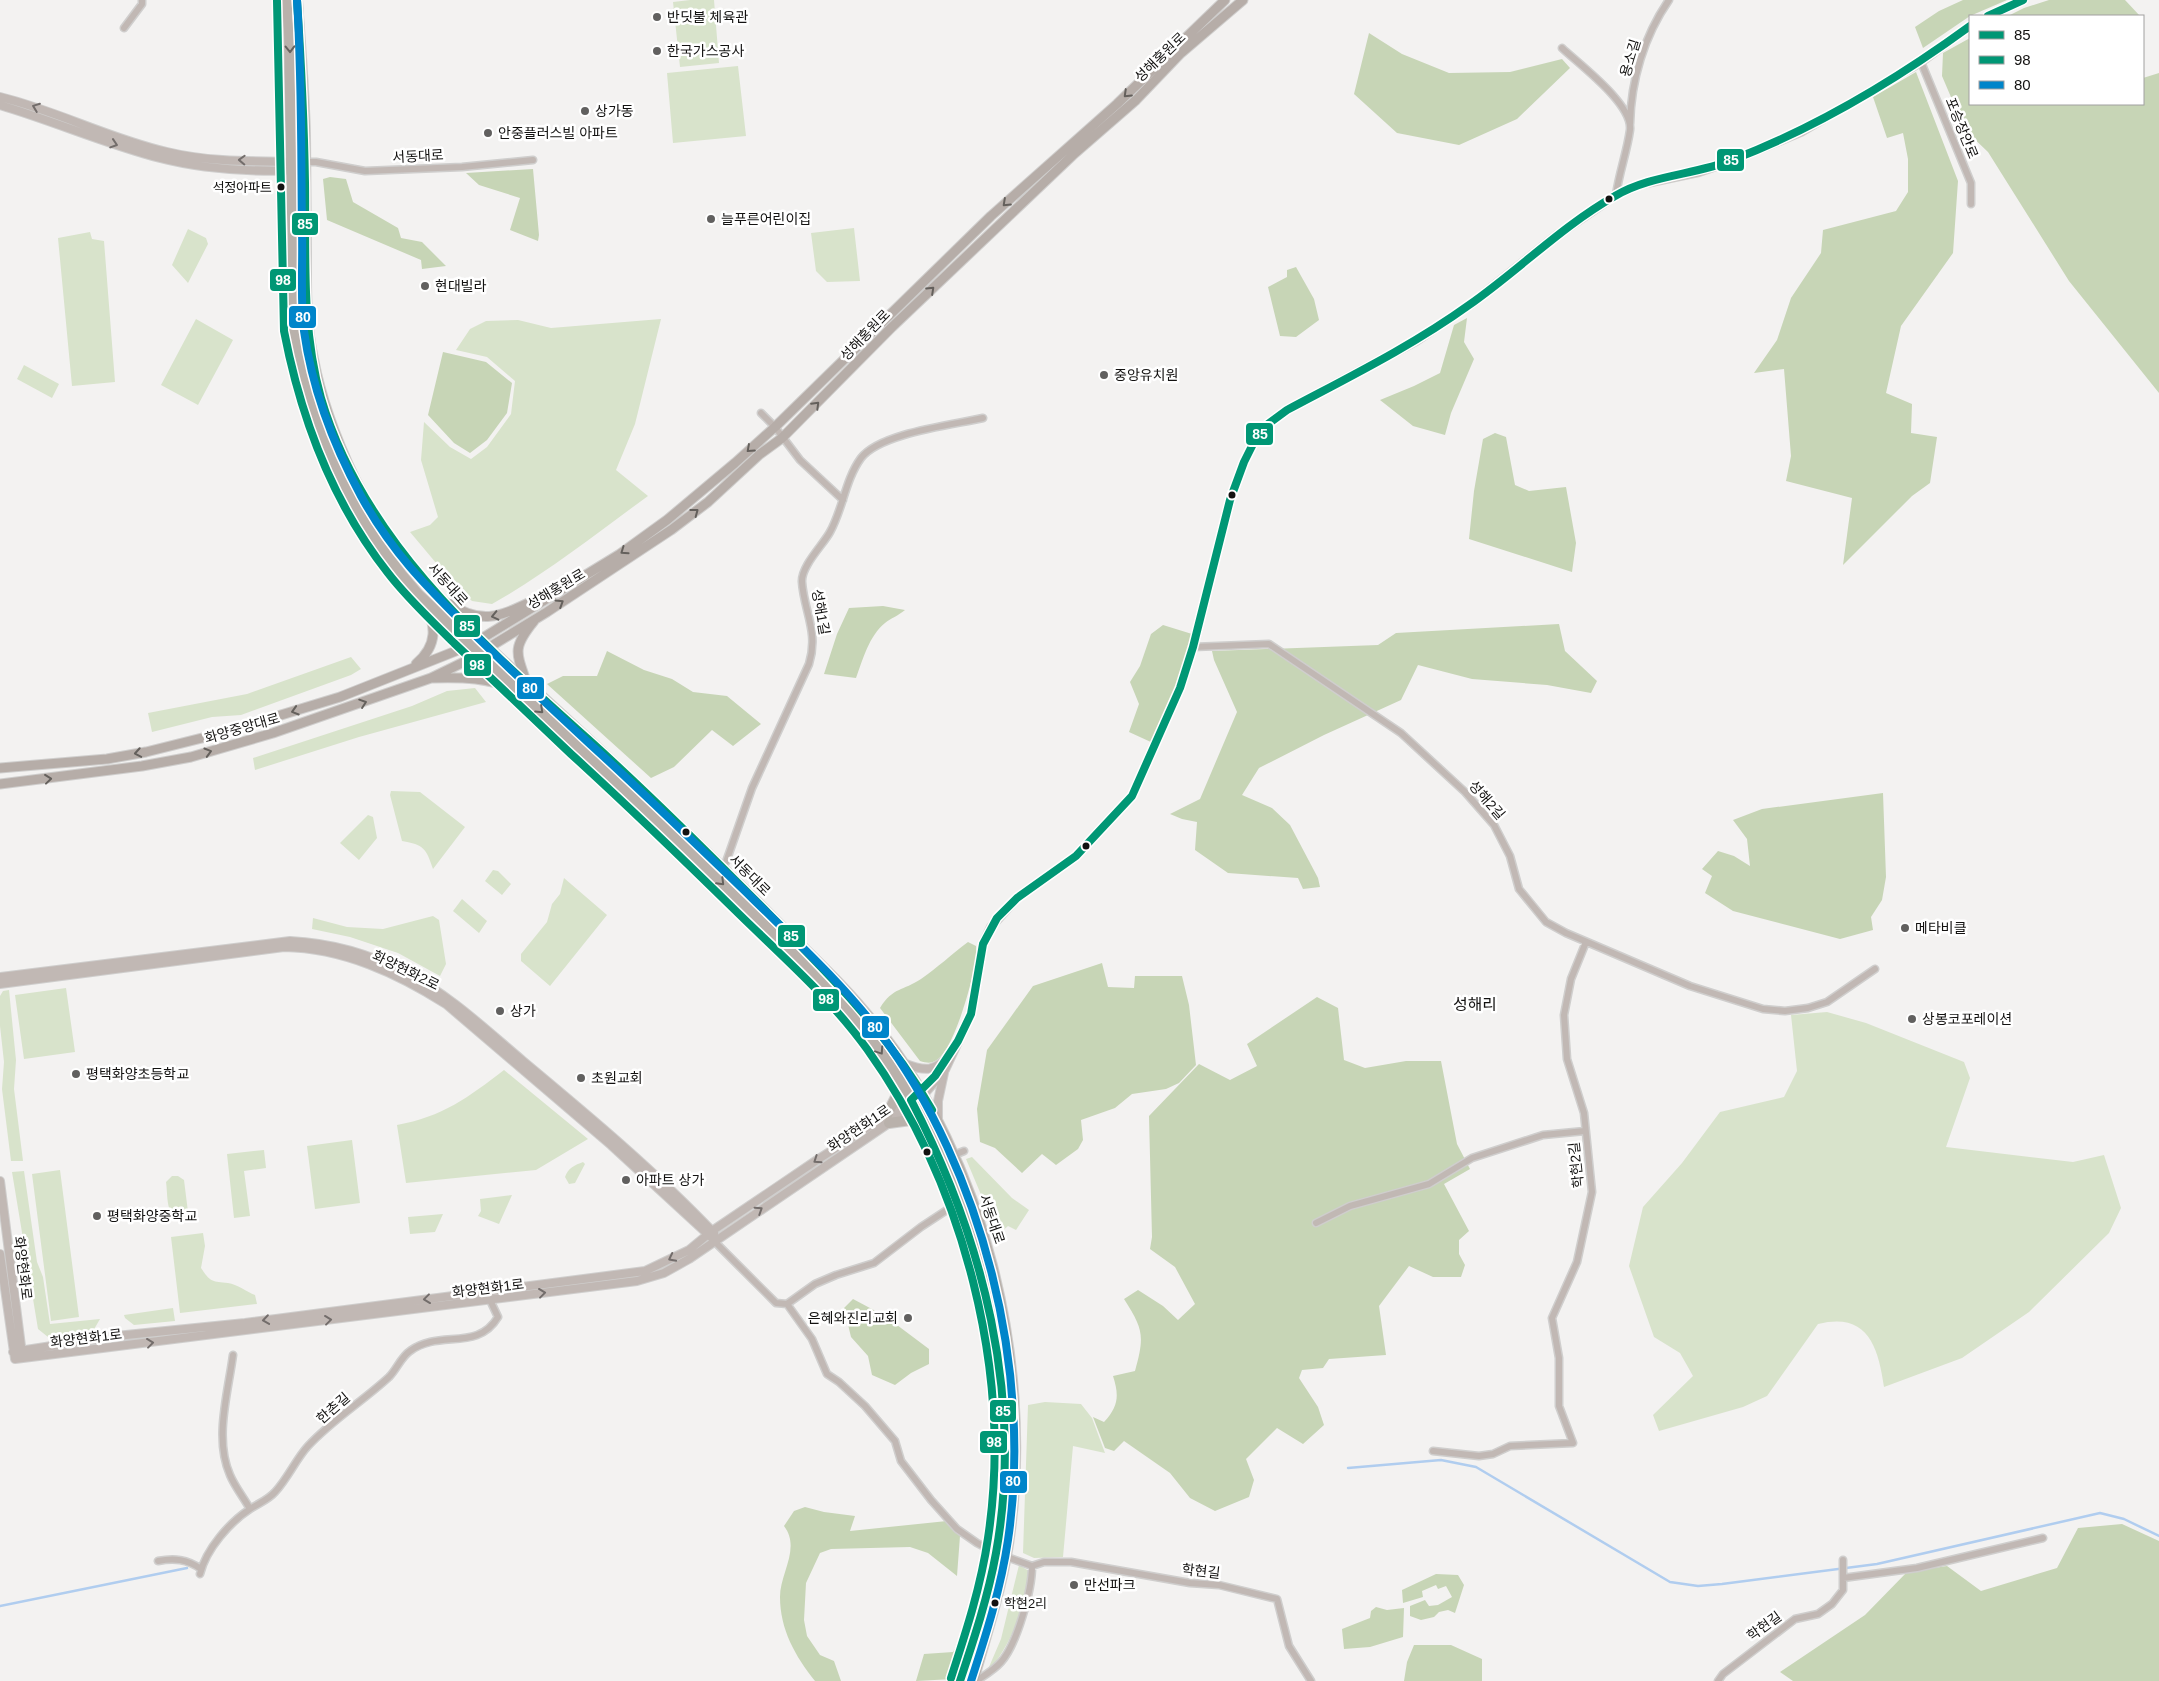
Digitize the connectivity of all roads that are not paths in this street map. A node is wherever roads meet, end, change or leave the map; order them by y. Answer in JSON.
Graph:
{"nodes":[{"id":1,"x":142,"y":0,"type":"edge"},
{"id":2,"x":287,"y":0,"type":"edge"},
{"id":3,"x":297,"y":0,"type":"edge"},
{"id":4,"x":1225,"y":0,"type":"edge"},
{"id":5,"x":1243,"y":0,"type":"edge"},
{"id":6,"x":1669,"y":0,"type":"edge"},
{"id":7,"x":2024,"y":0,"type":"edge"},
{"id":8,"x":1990,"y":15,"type":"edge"},
{"id":9,"x":1969,"y":27,"type":"edge"},
{"id":10,"x":124,"y":28,"type":"dead end"},
{"id":11,"x":1562,"y":48,"type":"dead end"},
{"id":12,"x":1921,"y":62,"type":"junction"},
{"id":13,"x":0,"y":97,"type":"edge"},
{"id":14,"x":0,"y":105,"type":"edge"},
{"id":15,"x":1630,"y":128,"type":"junction"},
{"id":16,"x":534,"y":160,"type":"dead end"},
{"id":17,"x":291,"y":166,"type":"junction"},
{"id":18,"x":305,"y":166,"type":"junction"},
{"id":19,"x":1616,"y":195,"type":"junction"},
{"id":20,"x":1970,"y":204,"type":"dead end"},
{"id":21,"x":761,"y":413,"type":"dead end"},
{"id":22,"x":983,"y":418,"type":"dead end"},
{"id":23,"x":775,"y":427,"type":"junction"},
{"id":24,"x":782,"y":438,"type":"junction"},
{"id":25,"x":843,"y":500,"type":"junction"},
{"id":26,"x":572,"y":584,"type":"junction"},
{"id":27,"x":419,"y":594,"type":"junction"},
{"id":28,"x":443,"y":600,"type":"junction"},
{"id":29,"x":539,"y":615,"type":"junction"},
{"id":30,"x":485,"y":643,"type":"junction"},
{"id":31,"x":1193,"y":647,"type":"junction"},
{"id":32,"x":475,"y":649,"type":"junction"},
{"id":33,"x":412,"y":668,"type":"junction"},
{"id":34,"x":431,"y":678,"type":"junction"},
{"id":35,"x":527,"y":684,"type":"junction"},
{"id":36,"x":519,"y":691,"type":"junction"},
{"id":37,"x":0,"y":768,"type":"edge"},
{"id":38,"x":0,"y":784,"type":"edge"},
{"id":39,"x":722,"y":866,"type":"junction"},
{"id":40,"x":1586,"y":942,"type":"junction"},
{"id":41,"x":1875,"y":969,"type":"dead end"},
{"id":42,"x":0,"y":977,"type":"edge"},
{"id":43,"x":0,"y":984,"type":"edge"},
{"id":44,"x":951,"y":1057,"type":"junction"},
{"id":45,"x":903,"y":1064,"type":"junction"},
{"id":46,"x":945,"y":1070,"type":"junction"},
{"id":47,"x":894,"y":1071,"type":"junction"},
{"id":48,"x":922,"y":1093,"type":"junction"},
{"id":49,"x":913,"y":1103,"type":"junction"},
{"id":50,"x":888,"y":1119,"type":"junction"},
{"id":51,"x":939,"y":1125,"type":"junction"},
{"id":52,"x":1585,"y":1130,"type":"junction"},
{"id":53,"x":928,"y":1132,"type":"junction"},
{"id":54,"x":0,"y":1181,"type":"edge"},
{"id":55,"x":959,"y":1202,"type":"junction"},
{"id":56,"x":1316,"y":1223,"type":"dead end"},
{"id":57,"x":710,"y":1232,"type":"junction"},
{"id":58,"x":717,"y":1239,"type":"junction"},
{"id":59,"x":0,"y":1254,"type":"edge"},
{"id":60,"x":490,"y":1300,"type":"junction"},
{"id":61,"x":787,"y":1304,"type":"junction"},
{"id":62,"x":18,"y":1355,"type":"junction"},
{"id":63,"x":233,"y":1355,"type":"dead end"},
{"id":64,"x":1433,"y":1451,"type":"dead end"},
{"id":65,"x":250,"y":1509,"type":"junction"},
{"id":66,"x":2043,"y":1538,"type":"dead end"},
{"id":67,"x":1001,"y":1555,"type":"junction"},
{"id":68,"x":1843,"y":1560,"type":"dead end"},
{"id":69,"x":158,"y":1561,"type":"dead end"},
{"id":70,"x":1032,"y":1566,"type":"junction"},
{"id":71,"x":1843,"y":1578,"type":"junction"},
{"id":72,"x":960,"y":1681,"type":"edge"},
{"id":73,"x":975,"y":1681,"type":"edge"},
{"id":74,"x":1311,"y":1681,"type":"edge"},
{"id":75,"x":1718,"y":1681,"type":"edge"}],
"edges":[{"from":1,"to":10,"type":"street"},
{"from":2,"to":17,"type":"main road","name":"서동대로","one_way":true},
{"from":3,"to":18,"type":"main road","name":"서동대로"},
{"from":4,"to":23,"type":"main road","name":"성해홍원로","one_way":true},
{"from":24,"to":5,"type":"main road","name":"성해홍원로","one_way":true},
{"from":6,"to":15,"type":"street","name":"용소길"},
{"from":7,"to":8,"type":"street"},
{"from":9,"to":12,"type":"street"},
{"from":11,"to":15,"type":"street","name":"용소길"},
{"from":12,"to":19,"type":"street"},
{"from":12,"to":20,"type":"street","name":"포승장안로"},
{"from":17,"to":13,"type":"street","one_way":true},
{"from":14,"to":17,"type":"street","one_way":true},
{"from":15,"to":19,"type":"street","name":"용소길"},
{"from":16,"to":18,"type":"street","name":"서동대로"},
{"from":17,"to":18,"type":"street"},
{"from":17,"to":27,"type":"main road","name":"서동대로"},
{"from":18,"to":28,"type":"main road","name":"서동대로"},
{"from":19,"to":31,"type":"street"},
{"from":21,"to":23,"type":"street"},
{"from":22,"to":25,"type":"street","name":"성해1길"},
{"from":23,"to":24,"type":"street"},
{"from":23,"to":26,"type":"main road","name":"성해홍원로","one_way":true},
{"from":24,"to":25,"type":"street"},
{"from":29,"to":24,"type":"main road","name":"성해홍원로","one_way":true},
{"from":25,"to":39,"type":"street","name":"성해1길"},
{"from":26,"to":28,"type":"main road","one_way":true},
{"from":26,"to":30,"type":"main road","name":"성해홍원로"},
{"from":27,"to":32,"type":"main road","name":"서동대로"},
{"from":27,"to":33,"type":"main road"},
{"from":28,"to":30,"type":"main road","name":"서동대로"},
{"from":29,"to":30,"type":"main road","name":"성해홍원로"},
{"from":29,"to":35,"type":"main road"},
{"from":30,"to":32,"type":"main road","name":"성해홍원로"},
{"from":30,"to":35,"type":"main road","name":"서동대로"},
{"from":31,"to":40,"type":"street","name":"성해2길"},
{"from":31,"to":44,"type":"street"},
{"from":32,"to":33,"type":"main road","name":"화양중앙대로"},
{"from":32,"to":34,"type":"main road","name":"화양중앙대로"},
{"from":32,"to":36,"type":"main road","name":"서동대로"},
{"from":33,"to":37,"type":"main road","name":"화양중앙대로","one_way":true},
{"from":34,"to":36,"type":"main road"},
{"from":38,"to":34,"type":"main road","name":"화양중앙대로","one_way":true},
{"from":35,"to":39,"type":"main road","name":"서동대로"},
{"from":36,"to":47,"type":"main road","name":"서동대로","one_way":true},
{"from":39,"to":45,"type":"main road","name":"서동대로"},
{"from":40,"to":41,"type":"street","name":"성해2길"},
{"from":40,"to":52,"type":"street"},
{"from":42,"to":57,"type":"street","name":"화양현화2로"},
{"from":43,"to":57,"type":"street","name":"화양현화2로"},
{"from":44,"to":45,"type":"street"},
{"from":44,"to":46,"type":"street"},
{"from":44,"to":48,"type":"street"},
{"from":45,"to":48,"type":"main road","name":"서동대로"},
{"from":46,"to":48,"type":"street"},
{"from":46,"to":51,"type":"street"},
{"from":47,"to":49,"type":"main road","name":"서동대로"},
{"from":47,"to":50,"type":"main road"},
{"from":48,"to":49,"type":"street","name":"화양현화1로"},
{"from":48,"to":51,"type":"main road","name":"서동대로"},
{"from":49,"to":50,"type":"street","name":"화양현화1로"},
{"from":49,"to":53,"type":"main road","name":"서동대로"},
{"from":50,"to":53,"type":"main road"},
{"from":50,"to":57,"type":"street","name":"화양현화1로","one_way":true},
{"from":58,"to":50,"type":"street","name":"화양현화1로","one_way":true},
{"from":51,"to":67,"type":"main road","name":"서동대로"},
{"from":52,"to":56,"type":"street","name":"학현2길"},
{"from":52,"to":64,"type":"street","name":"학현2길"},
{"from":53,"to":55,"type":"main road","name":"서동대로"},
{"from":54,"to":62,"type":"street","name":"화양현화로"},
{"from":55,"to":61,"type":"street"},
{"from":55,"to":67,"type":"main road","name":"서동대로"},
{"from":57,"to":58,"type":"street"},
{"from":57,"to":62,"type":"street","name":"화양현화1로","one_way":true},
{"from":60,"to":58,"type":"street","name":"화양현화1로","one_way":true},
{"from":58,"to":61,"type":"street"},
{"from":59,"to":62,"type":"street"},
{"from":62,"to":60,"type":"street","name":"화양현화1로","one_way":true},
{"from":60,"to":65,"type":"street","name":"한촌길"},
{"from":61,"to":67,"type":"street"},
{"from":63,"to":65,"type":"street"},
{"from":65,"to":69,"type":"street","name":"한촌길"},
{"from":66,"to":71,"type":"street"},
{"from":67,"to":70,"type":"street"},
{"from":67,"to":72,"type":"main road","name":"서동대로"},
{"from":67,"to":73,"type":"main road","name":"서동대로"},
{"from":68,"to":71,"type":"street","name":"학현길"},
{"from":70,"to":73,"type":"street"},
{"from":70,"to":74,"type":"street","name":"학현길"},
{"from":71,"to":75,"type":"street","name":"학현길"}]}
